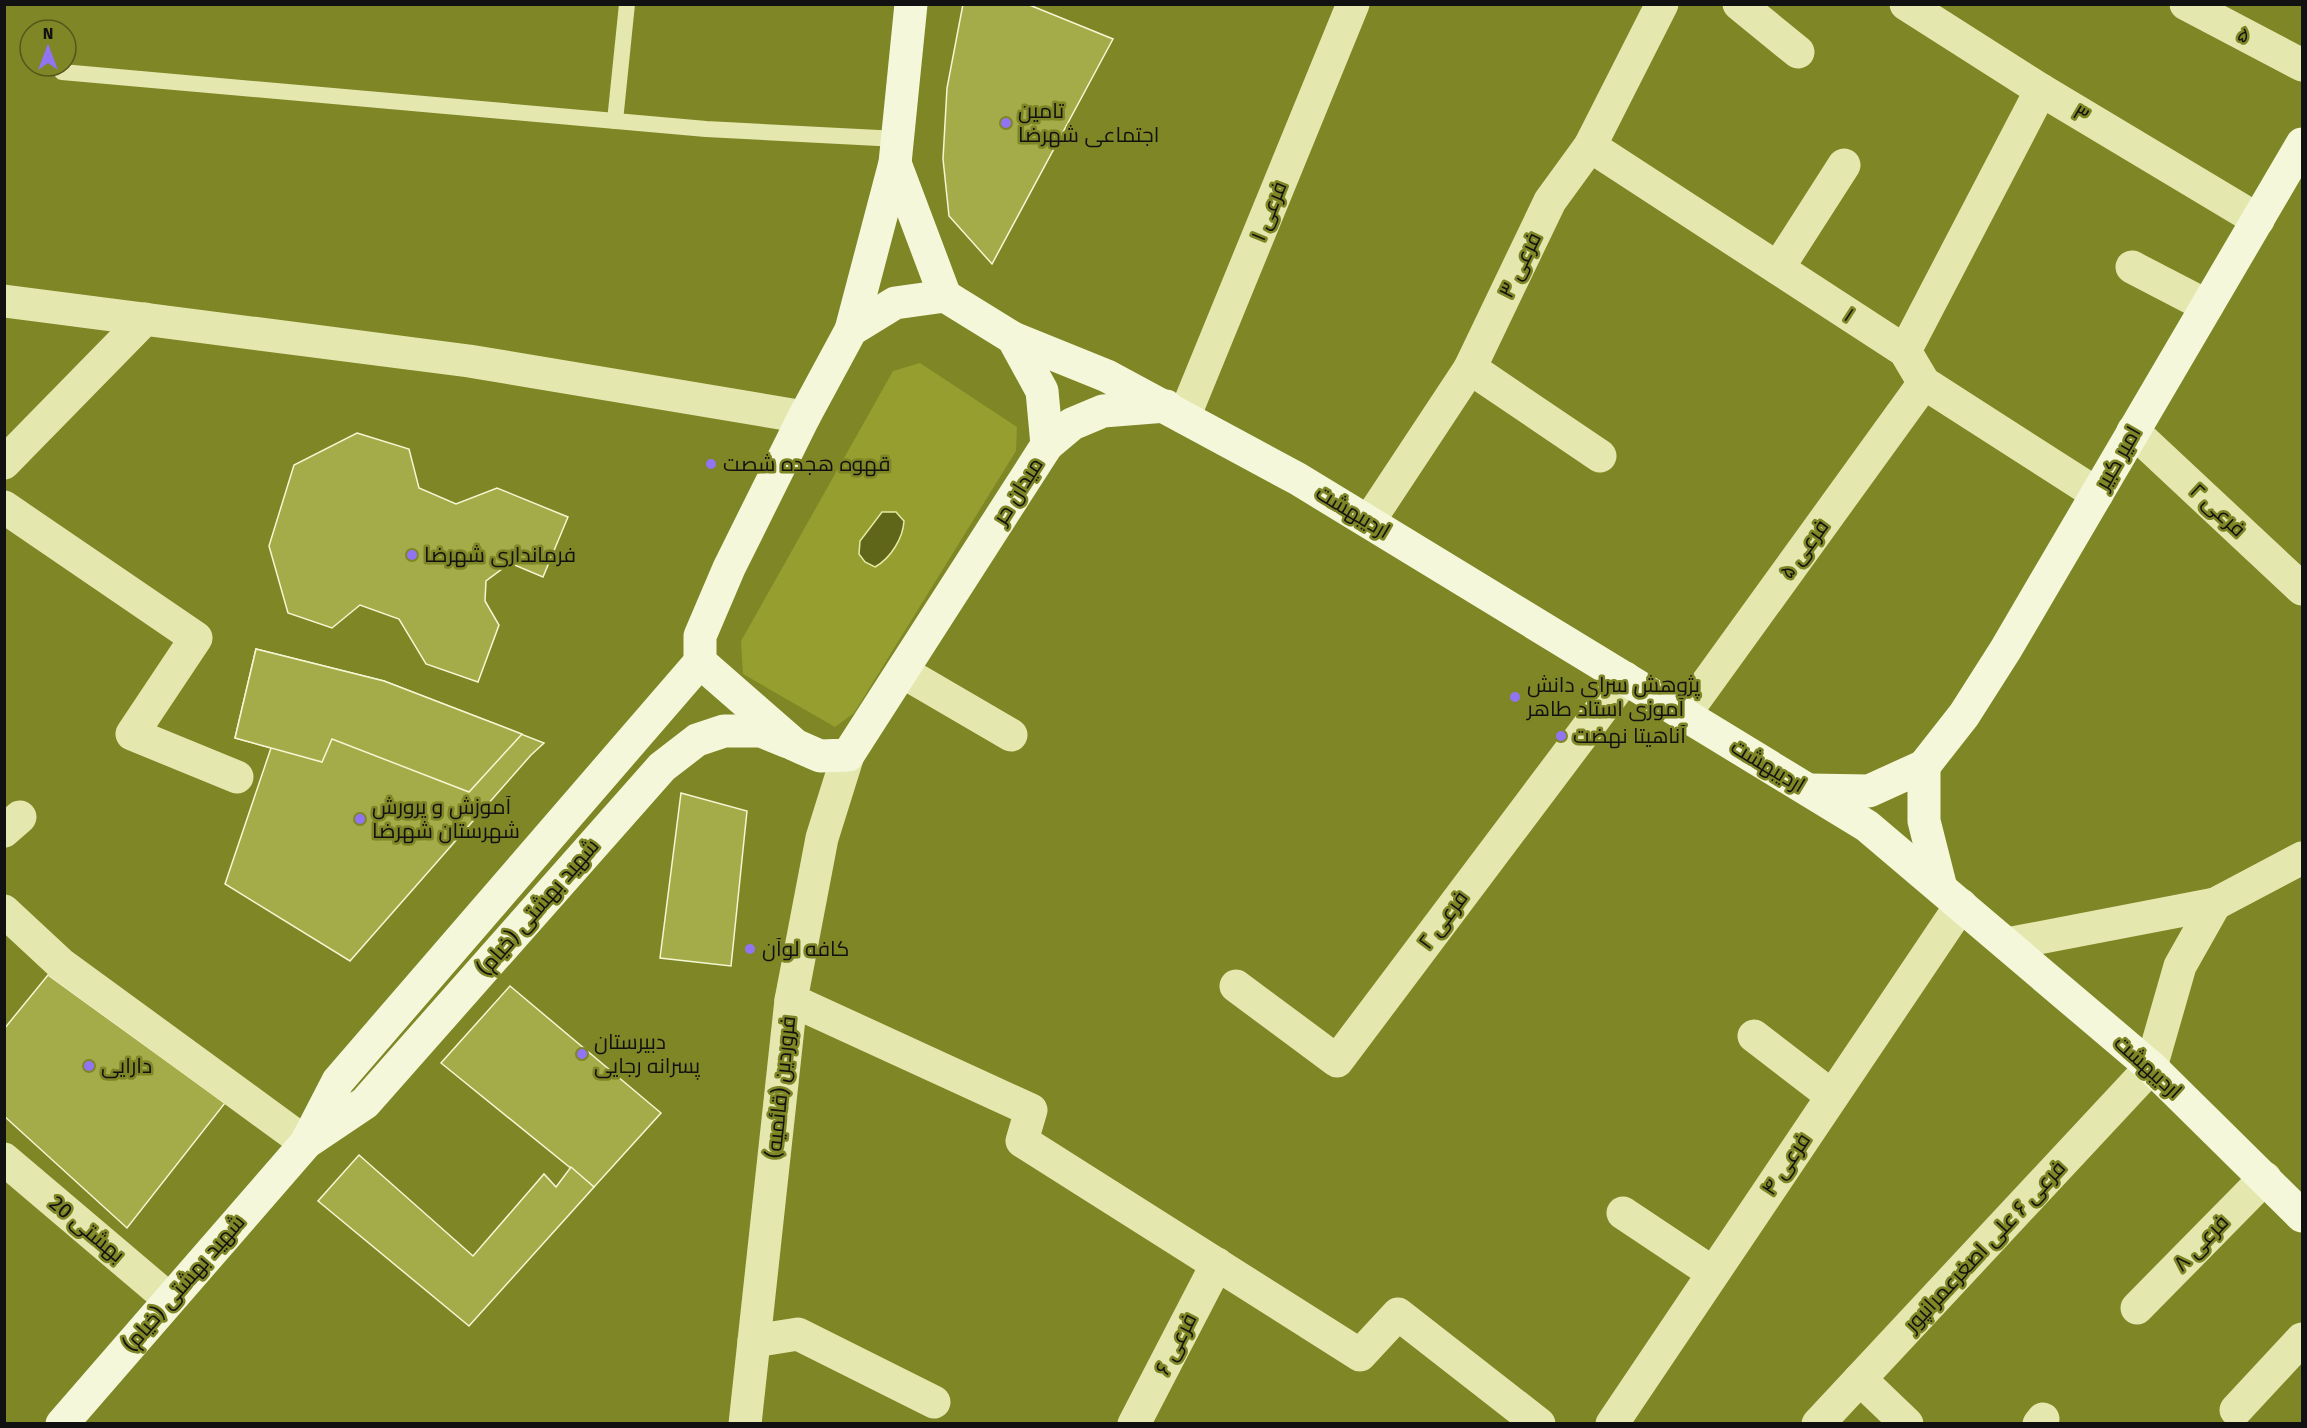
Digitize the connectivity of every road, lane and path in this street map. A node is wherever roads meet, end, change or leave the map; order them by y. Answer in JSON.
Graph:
{"nodes":[{"id":1,"x":627,"y":4,"type":"edge"},
{"id":2,"x":910,"y":4,"type":"edge"},
{"id":3,"x":1353,"y":4,"type":"edge"},
{"id":4,"x":1662,"y":4,"type":"edge"},
{"id":5,"x":1739,"y":4,"type":"edge"},
{"id":6,"x":1906,"y":4,"type":"edge"},
{"id":7,"x":2186,"y":4,"type":"edge"},
{"id":8,"x":1798,"y":52,"type":"dead end"},
{"id":9,"x":2302,"y":65,"type":"edge"},
{"id":10,"x":78,"y":73,"type":"edge"},
{"id":11,"x":2041,"y":90,"type":"junction"},
{"id":12,"x":615,"y":121,"type":"junction"},
{"id":13,"x":2302,"y":144,"type":"edge"},
{"id":14,"x":1590,"y":146,"type":"junction"},
{"id":15,"x":896,"y":151,"type":"junction"},
{"id":16,"x":1844,"y":165,"type":"dead end"},
{"id":17,"x":2258,"y":220,"type":"junction"},
{"id":18,"x":2132,"y":267,"type":"dead end"},
{"id":19,"x":1778,"y":268,"type":"junction"},
{"id":20,"x":945,"y":296,"type":"junction"},
{"id":21,"x":4,"y":301,"type":"edge"},
{"id":22,"x":2207,"y":306,"type":"junction"},
{"id":23,"x":145,"y":319,"type":"junction"},
{"id":24,"x":851,"y":330,"type":"junction"},
{"id":25,"x":1013,"y":338,"type":"junction"},
{"id":26,"x":1905,"y":351,"type":"junction"},
{"id":27,"x":1470,"y":368,"type":"junction"},
{"id":28,"x":1924,"y":383,"type":"junction"},
{"id":29,"x":1175,"y":412,"type":"junction"},
{"id":30,"x":804,"y":417,"type":"junction"},
{"id":31,"x":2133,"y":431,"type":"junction"},
{"id":32,"x":1047,"y":445,"type":"junction"},
{"id":33,"x":1600,"y":456,"type":"dead end"},
{"id":34,"x":4,"y":464,"type":"edge"},
{"id":35,"x":2097,"y":494,"type":"junction"},
{"id":36,"x":4,"y":507,"type":"edge"},
{"id":37,"x":1369,"y":521,"type":"junction"},
{"id":38,"x":2302,"y":589,"type":"edge"},
{"id":39,"x":700,"y":662,"type":"junction"},
{"id":40,"x":903,"y":672,"type":"junction"},
{"id":41,"x":1625,"y":678,"type":"junction"},
{"id":42,"x":1684,"y":715,"type":"junction"},
{"id":43,"x":1011,"y":735,"type":"dead end"},
{"id":44,"x":795,"y":745,"type":"junction"},
{"id":45,"x":848,"y":755,"type":"junction"},
{"id":46,"x":1924,"y":766,"type":"junction"},
{"id":47,"x":237,"y":777,"type":"dead end"},
{"id":48,"x":1809,"y":790,"type":"junction"},
{"id":49,"x":2302,"y":858,"type":"edge"},
{"id":50,"x":1951,"y":896,"type":"junction"},
{"id":51,"x":2215,"y":904,"type":"junction"},
{"id":52,"x":4,"y":911,"type":"edge"},
{"id":53,"x":2007,"y":944,"type":"junction"},
{"id":54,"x":1236,"y":986,"type":"dead end"},
{"id":55,"x":791,"y":1000,"type":"junction"},
{"id":56,"x":1754,"y":1036,"type":"dead end"},
{"id":57,"x":2151,"y":1067,"type":"junction"},
{"id":58,"x":1832,"y":1096,"type":"junction"},
{"id":59,"x":306,"y":1143,"type":"junction"},
{"id":60,"x":4,"y":1159,"type":"edge"},
{"id":61,"x":2265,"y":1178,"type":"junction"},
{"id":62,"x":1623,"y":1213,"type":"dead end"},
{"id":63,"x":2302,"y":1216,"type":"edge"},
{"id":64,"x":1217,"y":1264,"type":"junction"},
{"id":65,"x":1713,"y":1273,"type":"junction"},
{"id":66,"x":170,"y":1299,"type":"junction"},
{"id":67,"x":2137,"y":1308,"type":"dead end"},
{"id":68,"x":2302,"y":1339,"type":"edge"},
{"id":69,"x":754,"y":1341,"type":"junction"},
{"id":70,"x":1860,"y":1379,"type":"junction"},
{"id":71,"x":934,"y":1402,"type":"dead end"},
{"id":72,"x":2236,"y":1410,"type":"dead end"},
{"id":73,"x":62,"y":1424,"type":"edge"},
{"id":74,"x":746,"y":1424,"type":"edge"},
{"id":75,"x":1134,"y":1424,"type":"edge"},
{"id":76,"x":1539,"y":1424,"type":"edge"},
{"id":77,"x":1611,"y":1424,"type":"edge"},
{"id":78,"x":1818,"y":1424,"type":"edge"},
{"id":79,"x":1907,"y":1424,"type":"edge"}],
"edges":[{"from":1,"to":12,"type":"lane"},
{"from":2,"to":15,"type":"main road"},
{"from":3,"to":29,"type":"street","name":"فرعی ۱"},
{"from":4,"to":14,"type":"street","name":"فرعی ۳"},
{"from":5,"to":8,"type":"street"},
{"from":6,"to":11,"type":"street","name":"۳"},
{"from":7,"to":9,"type":"street","name":"۵"},
{"from":10,"to":12,"type":"lane"},
{"from":11,"to":17,"type":"street","name":"۳"},
{"from":11,"to":26,"type":"street"},
{"from":12,"to":15,"type":"lane"},
{"from":13,"to":17,"type":"main road","name":"امیر کبیر"},
{"from":14,"to":19,"type":"street","name":"۱"},
{"from":14,"to":27,"type":"street","name":"فرعی ۳"},
{"from":15,"to":20,"type":"main road"},
{"from":15,"to":24,"type":"main road"},
{"from":16,"to":19,"type":"street"},
{"from":17,"to":22,"type":"main road","name":"امیر کبیر"},
{"from":18,"to":22,"type":"street"},
{"from":19,"to":26,"type":"street","name":"۱"},
{"from":20,"to":24,"type":"main road"},
{"from":20,"to":25,"type":"main road","name":"میدان حر"},
{"from":21,"to":23,"type":"street"},
{"from":22,"to":31,"type":"main road","name":"امیر کبیر"},
{"from":23,"to":30,"type":"street"},
{"from":23,"to":34,"type":"street"},
{"from":24,"to":30,"type":"main road"},
{"from":25,"to":29,"type":"main road","name":"اردیبهشت"},
{"from":25,"to":32,"type":"main road","name":"میدان حر"},
{"from":26,"to":28,"type":"street","name":"۱"},
{"from":27,"to":33,"type":"street"},
{"from":27,"to":37,"type":"street","name":"فرعی ۳"},
{"from":28,"to":35,"type":"street","name":"۱"},
{"from":28,"to":42,"type":"street","name":"فرعی ۵"},
{"from":29,"to":32,"type":"main road"},
{"from":29,"to":37,"type":"main road","name":"اردیبهشت"},
{"from":30,"to":39,"type":"main road"},
{"from":31,"to":35,"type":"main road","name":"امیر کبیر"},
{"from":31,"to":38,"type":"street","name":"فرعی ۲"},
{"from":32,"to":40,"type":"main road","name":"میدان حر"},
{"from":35,"to":46,"type":"main road","name":"امیر کبیر"},
{"from":36,"to":47,"type":"street"},
{"from":37,"to":41,"type":"main road","name":"اردیبهشت"},
{"from":39,"to":44,"type":"main road"},
{"from":39,"to":59,"type":"main road","name":"شهید بهشتی (خیام)"},
{"from":40,"to":43,"type":"street"},
{"from":40,"to":45,"type":"main road","name":"میدان حر"},
{"from":41,"to":42,"type":"main road","name":"اردیبهشت"},
{"from":41,"to":54,"type":"street","name":"فرعی ۲"},
{"from":42,"to":48,"type":"main road","name":"اردیبهشت"},
{"from":44,"to":45,"type":"main road"},
{"from":44,"to":59,"type":"main road","name":"شهید بهشتی (خیام)"},
{"from":45,"to":55,"type":"street","name":"فروردین (قائمیه)"},
{"from":46,"to":48,"type":"main road"},
{"from":46,"to":50,"type":"main road"},
{"from":48,"to":50,"type":"main road","name":"اردیبهشت"},
{"from":49,"to":51,"type":"street"},
{"from":50,"to":53,"type":"main road","name":"اردیبهشت"},
{"from":50,"to":58,"type":"street","name":"فرعی ۴"},
{"from":51,"to":53,"type":"street"},
{"from":51,"to":57,"type":"street"},
{"from":52,"to":59,"type":"street"},
{"from":53,"to":57,"type":"main road","name":"اردیبهشت"},
{"from":55,"to":64,"type":"street"},
{"from":55,"to":69,"type":"street","name":"فروردین (قائمیه)"},
{"from":56,"to":58,"type":"street"},
{"from":57,"to":61,"type":"main road","name":"اردیبهشت"},
{"from":57,"to":70,"type":"street","name":"فرعی ۶ علی اصغرعمرانپور"},
{"from":58,"to":65,"type":"street","name":"فرعی ۴"},
{"from":59,"to":66,"type":"main road","name":"شهید بهشتی (خیام)"},
{"from":60,"to":66,"type":"street","name":"بهشتی 20"},
{"from":61,"to":63,"type":"main road","name":"اردیبهشت"},
{"from":61,"to":67,"type":"street","name":"فرعی ۸"},
{"from":62,"to":65,"type":"street"},
{"from":64,"to":75,"type":"street","name":"فرعی ۶"},
{"from":64,"to":76,"type":"street"},
{"from":65,"to":77,"type":"street","name":"فرعی ۴"},
{"from":66,"to":73,"type":"main road","name":"شهید بهشتی (خیام)"},
{"from":68,"to":72,"type":"street"},
{"from":69,"to":71,"type":"street"},
{"from":69,"to":74,"type":"street","name":"فروردین (قائمیه)"},
{"from":70,"to":78,"type":"street","name":"فرعی ۶ علی اصغرعمرانپور"},
{"from":70,"to":79,"type":"street"}]}
